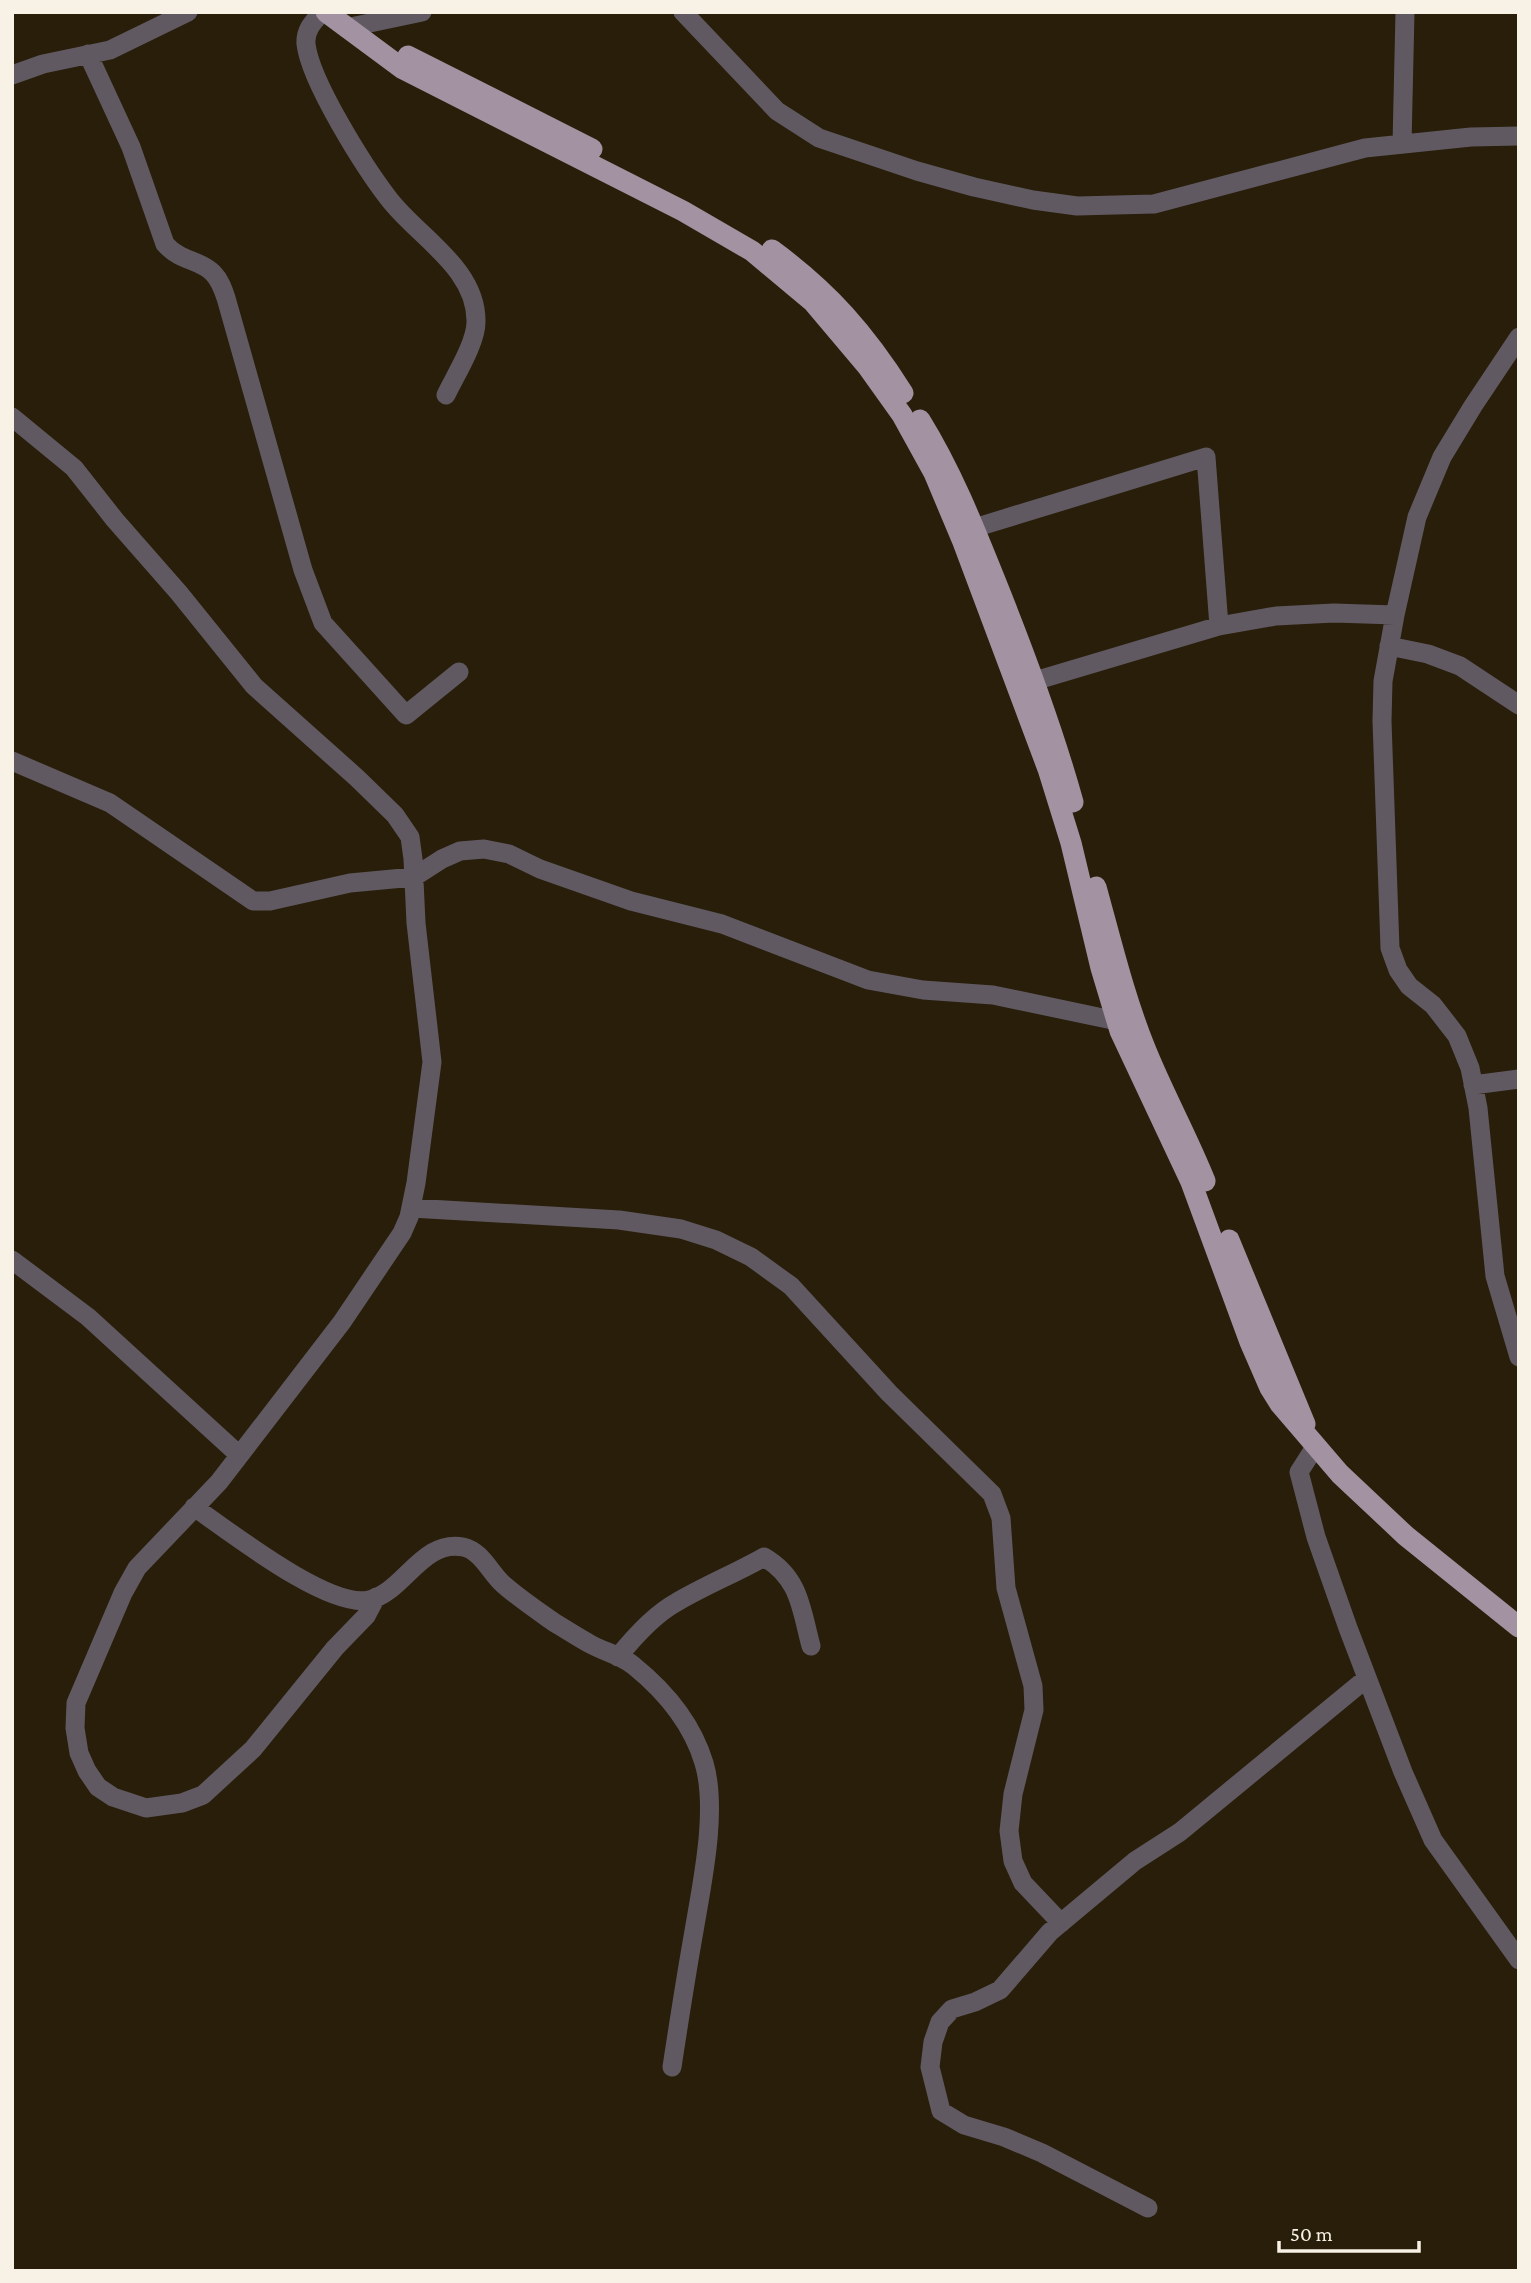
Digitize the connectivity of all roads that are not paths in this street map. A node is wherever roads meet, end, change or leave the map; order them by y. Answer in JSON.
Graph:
{"nodes":[{"id":1,"x":188,"y":12,"type":"edge"},
{"id":2,"x":324,"y":12,"type":"edge"},
{"id":3,"x":422,"y":12,"type":"edge"},
{"id":4,"x":683,"y":12,"type":"edge"},
{"id":5,"x":1405,"y":12,"type":"edge"},
{"id":6,"x":346,"y":28,"type":"junction"},
{"id":7,"x":88,"y":54,"type":"junction"},
{"id":8,"x":12,"y":75,"type":"edge"},
{"id":9,"x":1519,"y":136,"type":"edge"},
{"id":10,"x":1402,"y":144,"type":"junction"},
{"id":11,"x":1519,"y":337,"type":"edge"},
{"id":12,"x":446,"y":395,"type":"dead end"},
{"id":13,"x":12,"y":417,"type":"edge"},
{"id":14,"x":974,"y":528,"type":"junction"},
{"id":15,"x":1395,"y":615,"type":"junction"},
{"id":16,"x":1219,"y":626,"type":"junction"},
{"id":17,"x":1389,"y":646,"type":"junction"},
{"id":18,"x":459,"y":672,"type":"dead end"},
{"id":19,"x":1025,"y":683,"type":"junction"},
{"id":20,"x":1519,"y":705,"type":"edge"},
{"id":21,"x":12,"y":761,"type":"edge"},
{"id":22,"x":414,"y":877,"type":"junction"},
{"id":23,"x":1125,"y":1018,"type":"junction"},
{"id":24,"x":1519,"y":1079,"type":"edge"},
{"id":25,"x":1473,"y":1085,"type":"junction"},
{"id":26,"x":411,"y":1208,"type":"junction"},
{"id":27,"x":12,"y":1260,"type":"edge"},
{"id":28,"x":1519,"y":1357,"type":"edge"},
{"id":29,"x":1315,"y":1447,"type":"junction"},
{"id":30,"x":238,"y":1454,"type":"junction"},
{"id":31,"x":194,"y":1507,"type":"junction"},
{"id":32,"x":376,"y":1597,"type":"junction"},
{"id":33,"x":1519,"y":1628,"type":"edge"},
{"id":34,"x":811,"y":1646,"type":"dead end"},
{"id":35,"x":618,"y":1657,"type":"junction"},
{"id":36,"x":1367,"y":1678,"type":"junction"},
{"id":37,"x":1061,"y":1923,"type":"junction"},
{"id":38,"x":1519,"y":1960,"type":"edge"},
{"id":39,"x":672,"y":2067,"type":"dead end"},
{"id":40,"x":1148,"y":2208,"type":"dead end"}],
"edges":[{"from":1,"to":7,"type":"street"},
{"from":2,"to":6,"type":"main road"},
{"from":2,"to":12,"type":"street"},
{"from":3,"to":6,"type":"street"},
{"from":4,"to":10,"type":"street"},
{"from":5,"to":10,"type":"street"},
{"from":6,"to":14,"type":"main road"},
{"from":6,"to":19,"type":"main road"},
{"from":7,"to":8,"type":"street"},
{"from":7,"to":18,"type":"street"},
{"from":9,"to":10,"type":"street"},
{"from":11,"to":15,"type":"street"},
{"from":13,"to":22,"type":"street"},
{"from":14,"to":16,"type":"street"},
{"from":14,"to":19,"type":"main road"},
{"from":15,"to":16,"type":"street"},
{"from":15,"to":17,"type":"street"},
{"from":16,"to":19,"type":"street"},
{"from":17,"to":20,"type":"street"},
{"from":17,"to":25,"type":"street"},
{"from":19,"to":23,"type":"main road"},
{"from":21,"to":22,"type":"street"},
{"from":22,"to":23,"type":"street"},
{"from":22,"to":26,"type":"street"},
{"from":23,"to":29,"type":"main road"},
{"from":24,"to":25,"type":"street"},
{"from":25,"to":28,"type":"street"},
{"from":26,"to":30,"type":"street"},
{"from":26,"to":37,"type":"street"},
{"from":27,"to":30,"type":"street"},
{"from":29,"to":33,"type":"main road"},
{"from":29,"to":36,"type":"street"},
{"from":30,"to":31,"type":"street"},
{"from":31,"to":32,"type":"street"},
{"from":31,"to":32,"type":"street"},
{"from":32,"to":35,"type":"street"},
{"from":34,"to":35,"type":"street"},
{"from":35,"to":39,"type":"street"},
{"from":36,"to":37,"type":"street"},
{"from":36,"to":38,"type":"street"},
{"from":37,"to":40,"type":"street"}]}
